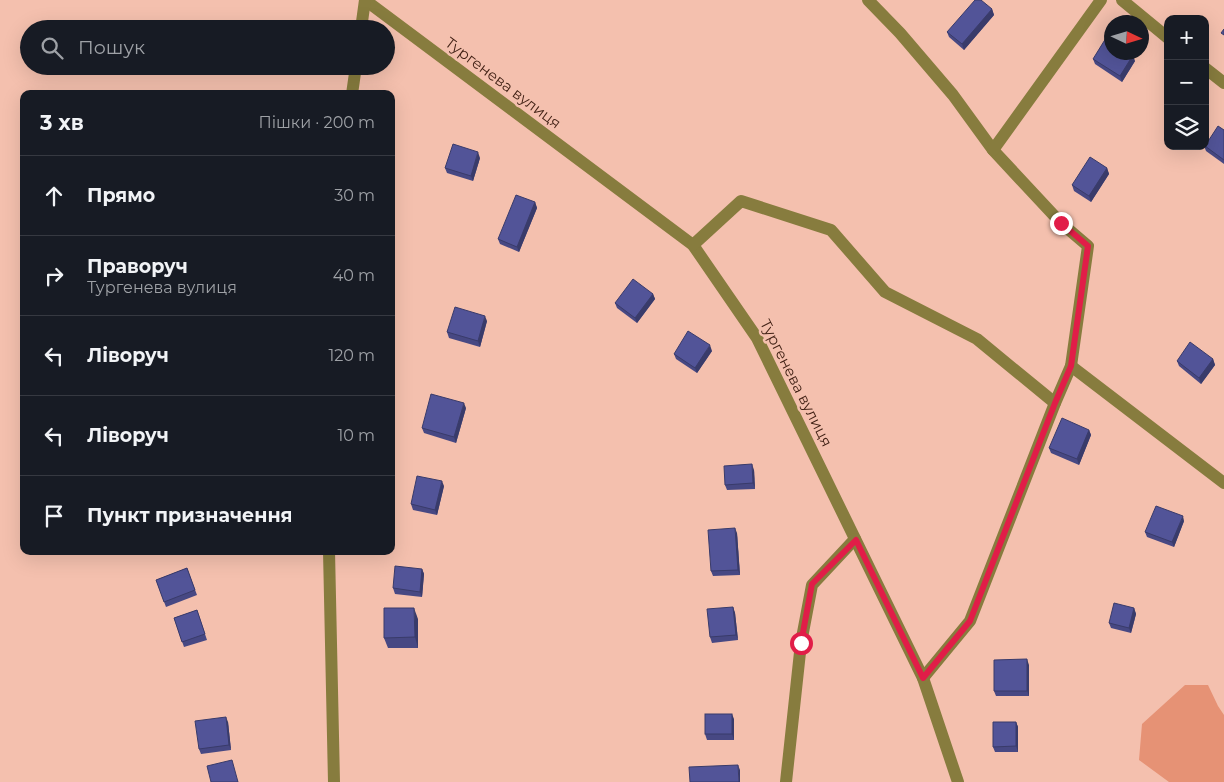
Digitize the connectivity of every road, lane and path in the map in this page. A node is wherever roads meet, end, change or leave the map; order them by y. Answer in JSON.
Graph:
{"nodes":[{"id":1,"x":365,"y":0,"type":"edge"},
{"id":2,"x":868,"y":0,"type":"edge"},
{"id":3,"x":1101,"y":0,"type":"edge"},
{"id":4,"x":1122,"y":0,"type":"edge"},
{"id":5,"x":362,"y":20,"type":"edge"},
{"id":6,"x":392,"y":20,"type":"edge"},
{"id":7,"x":395,"y":22,"type":"edge"},
{"id":8,"x":1164,"y":35,"type":"edge"},
{"id":9,"x":1209,"y":71,"type":"edge"},
{"id":10,"x":355,"y":75,"type":"edge"},
{"id":11,"x":1224,"y":83,"type":"edge"},
{"id":12,"x":353,"y":90,"type":"edge"},
{"id":13,"x":993,"y":150,"type":"junction"},
{"id":14,"x":693,"y":245,"type":"junction"},
{"id":15,"x":1071,"y":366,"type":"junction"},
{"id":16,"x":1055,"y":403,"type":"junction"},
{"id":17,"x":1224,"y":484,"type":"edge"},
{"id":18,"x":856,"y":540,"type":"junction"},
{"id":19,"x":329,"y":555,"type":"edge"},
{"id":20,"x":923,"y":678,"type":"junction"},
{"id":21,"x":334,"y":782,"type":"edge"},
{"id":22,"x":786,"y":782,"type":"edge"},
{"id":23,"x":958,"y":782,"type":"edge"}],
"edges":[{"from":1,"to":5,"type":"street"},
{"from":1,"to":6,"type":"street","name":"Тургенева вулиця"},
{"from":2,"to":13,"type":"street"},
{"from":3,"to":13,"type":"street"},
{"from":4,"to":8,"type":"street"},
{"from":7,"to":14,"type":"street","name":"Тургенева вулиця"},
{"from":9,"to":11,"type":"street"},
{"from":10,"to":12,"type":"street"},
{"from":13,"to":15,"type":"street"},
{"from":14,"to":16,"type":"street"},
{"from":14,"to":18,"type":"street","name":"Тургенева вулиця"},
{"from":15,"to":16,"type":"street"},
{"from":15,"to":17,"type":"street"},
{"from":16,"to":20,"type":"street"},
{"from":18,"to":20,"type":"street","name":"Тургенева вулиця"},
{"from":18,"to":22,"type":"street"},
{"from":19,"to":21,"type":"street"},
{"from":20,"to":23,"type":"street","name":"Тургенева вулиця"}]}
